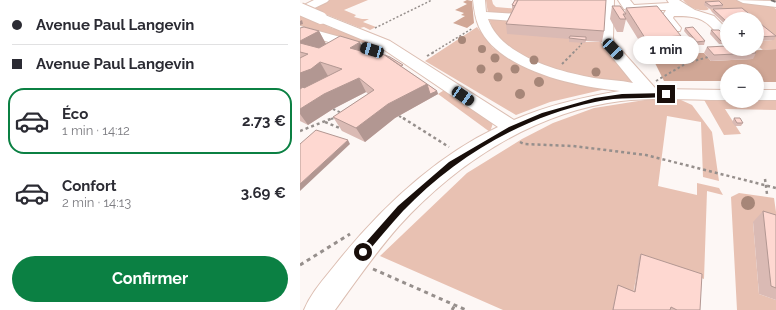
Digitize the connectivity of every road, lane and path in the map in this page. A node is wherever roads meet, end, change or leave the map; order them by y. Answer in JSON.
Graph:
{"nodes":[{"id":1,"x":323,"y":0,"type":"edge"},
{"id":2,"x":432,"y":0,"type":"edge"},
{"id":3,"x":479,"y":0,"type":"edge"},
{"id":4,"x":608,"y":0,"type":"edge"},
{"id":5,"x":624,"y":0,"type":"edge"},
{"id":6,"x":743,"y":0,"type":"edge"},
{"id":7,"x":774,"y":0,"type":"edge"},
{"id":8,"x":674,"y":2,"type":"edge"},
{"id":9,"x":776,"y":3,"type":"edge"},
{"id":10,"x":656,"y":7,"type":"junction"},
{"id":11,"x":300,"y":10,"type":"edge"},
{"id":12,"x":691,"y":13,"type":"junction"},
{"id":13,"x":484,"y":15,"type":"junction"},
{"id":14,"x":515,"y":17,"type":"edge"},
{"id":15,"x":667,"y":18,"type":"junction"},
{"id":16,"x":376,"y":27,"type":"dead end"},
{"id":17,"x":472,"y":28,"type":"dead end"},
{"id":18,"x":675,"y":28,"type":"edge"},
{"id":19,"x":720,"y":29,"type":"edge"},
{"id":20,"x":300,"y":30,"type":"edge"},
{"id":21,"x":582,"y":40,"type":"edge"},
{"id":22,"x":404,"y":56,"type":"junction"},
{"id":23,"x":426,"y":57,"type":"dead end"},
{"id":24,"x":708,"y":57,"type":"edge"},
{"id":25,"x":552,"y":73,"type":"junction"},
{"id":26,"x":648,"y":91,"type":"junction"},
{"id":27,"x":720,"y":95,"type":"edge"},
{"id":28,"x":764,"y":95,"type":"edge"},
{"id":29,"x":776,"y":95,"type":"edge"},
{"id":30,"x":333,"y":108,"type":"dead end"},
{"id":31,"x":350,"y":111,"type":"edge"},
{"id":32,"x":344,"y":114,"type":"junction"},
{"id":33,"x":399,"y":116,"type":"dead end"},
{"id":34,"x":324,"y":122,"type":"junction"},
{"id":35,"x":344,"y":130,"type":"edge"},
{"id":36,"x":508,"y":130,"type":"junction"},
{"id":37,"x":300,"y":131,"type":"edge"},
{"id":38,"x":450,"y":147,"type":"dead end"},
{"id":39,"x":766,"y":179,"type":"dead end"},
{"id":40,"x":766,"y":185,"type":"junction"},
{"id":41,"x":776,"y":188,"type":"edge"},
{"id":42,"x":767,"y":194,"type":"dead end"},
{"id":43,"x":351,"y":233,"type":"dead end"},
{"id":44,"x":354,"y":261,"type":"junction"},
{"id":45,"x":300,"y":265,"type":"edge"},
{"id":46,"x":455,"y":305,"type":"junction"},
{"id":47,"x":318,"y":310,"type":"edge"},
{"id":48,"x":452,"y":310,"type":"edge"},
{"id":49,"x":466,"y":310,"type":"edge"}],
"edges":[{"from":1,"to":11,"type":"street"},
{"from":2,"to":16,"type":"path"},
{"from":3,"to":13,"type":"street"},
{"from":4,"to":26,"type":"street"},
{"from":5,"to":10,"type":"street"},
{"from":6,"to":9,"type":"street"},
{"from":7,"to":9,"type":"street"},
{"from":8,"to":10,"type":"street"},
{"from":8,"to":12,"type":"street"},
{"from":10,"to":15,"type":"street"},
{"from":11,"to":22,"type":"street","bridge":true},
{"from":12,"to":15,"type":"street"},
{"from":12,"to":19,"type":"street"},
{"from":13,"to":14,"type":"street"},
{"from":13,"to":25,"type":"street"},
{"from":15,"to":18,"type":"street"},
{"from":17,"to":23,"type":"path"},
{"from":20,"to":22,"type":"street"},
{"from":21,"to":25,"type":"path"},
{"from":22,"to":36,"type":"street"},
{"from":24,"to":26,"type":"path"},
{"from":25,"to":26,"type":"street"},
{"from":26,"to":27,"type":"street"},
{"from":26,"to":36,"type":"street"},
{"from":28,"to":29,"type":"street"},
{"from":30,"to":32,"type":"path"},
{"from":31,"to":32,"type":"path"},
{"from":32,"to":34,"type":"path"},
{"from":33,"to":38,"type":"path"},
{"from":34,"to":35,"type":"path"},
{"from":34,"to":37,"type":"path"},
{"from":36,"to":40,"type":"path"},
{"from":36,"to":44,"type":"street"},
{"from":39,"to":40,"type":"path"},
{"from":40,"to":41,"type":"path"},
{"from":40,"to":42,"type":"path"},
{"from":43,"to":45,"type":"path"},
{"from":44,"to":46,"type":"path"},
{"from":44,"to":47,"type":"street"},
{"from":46,"to":48,"type":"path"},
{"from":46,"to":49,"type":"path"}]}
